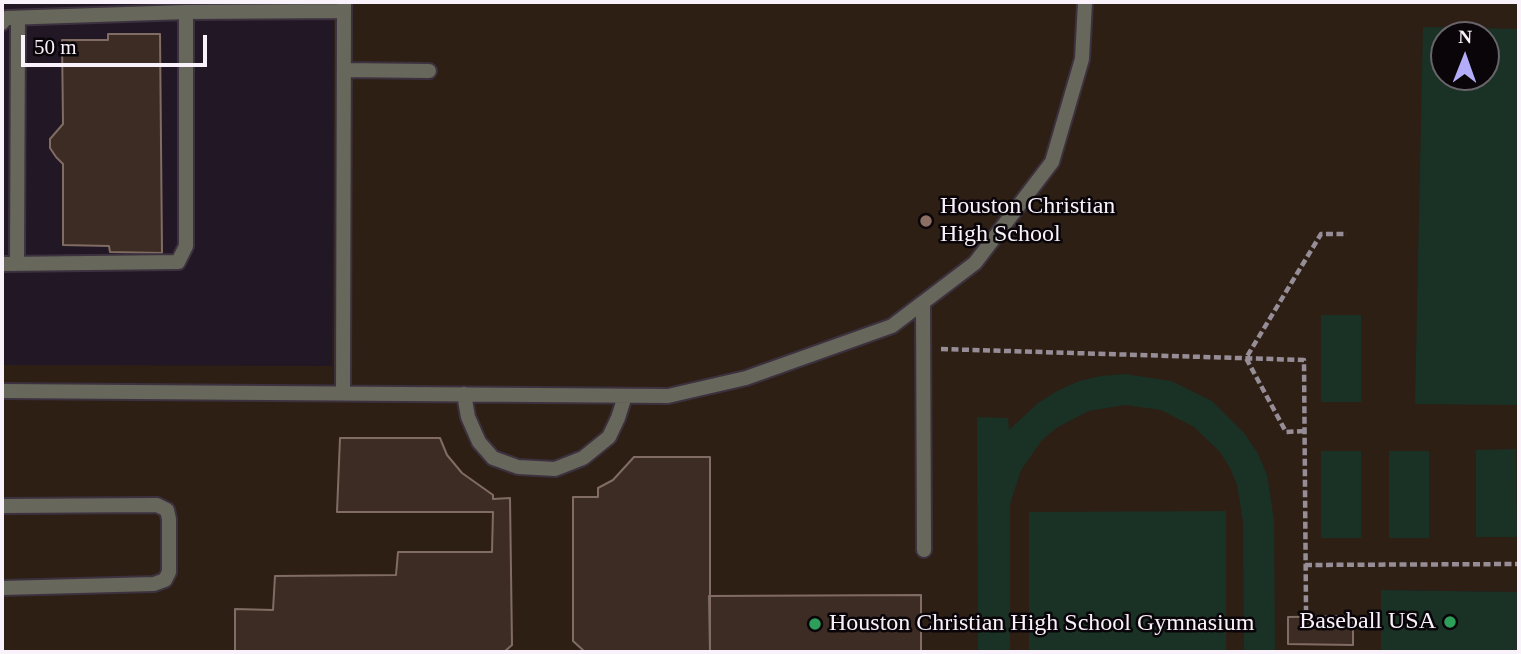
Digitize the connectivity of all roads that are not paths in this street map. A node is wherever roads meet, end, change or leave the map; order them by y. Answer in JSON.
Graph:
{"nodes":[{"id":1,"x":1084,"y":2,"type":"edge"},
{"id":2,"x":344,"y":6,"type":"edge"},
{"id":3,"x":186,"y":12,"type":"junction"},
{"id":4,"x":18,"y":18,"type":"junction"},
{"id":5,"x":2,"y":23,"type":"edge"},
{"id":6,"x":344,"y":70,"type":"junction"},
{"id":7,"x":429,"y":71,"type":"dead end"},
{"id":8,"x":2,"y":264,"type":"edge"},
{"id":9,"x":17,"y":264,"type":"junction"},
{"id":10,"x":923,"y":303,"type":"junction"},
{"id":11,"x":2,"y":391,"type":"edge"},
{"id":12,"x":343,"y":393,"type":"junction"},
{"id":13,"x":464,"y":394,"type":"junction"},
{"id":14,"x":625,"y":396,"type":"junction"},
{"id":15,"x":2,"y":506,"type":"edge"},
{"id":16,"x":924,"y":550,"type":"dead end"},
{"id":17,"x":2,"y":588,"type":"edge"}],
"edges":[{"from":1,"to":10,"type":"lane"},
{"from":2,"to":3,"type":"lane"},
{"from":2,"to":6,"type":"lane"},
{"from":3,"to":4,"type":"lane"},
{"from":3,"to":9,"type":"lane"},
{"from":4,"to":5,"type":"lane"},
{"from":4,"to":9,"type":"lane"},
{"from":6,"to":7,"type":"lane"},
{"from":6,"to":12,"type":"lane"},
{"from":8,"to":9,"type":"lane"},
{"from":10,"to":14,"type":"lane"},
{"from":10,"to":16,"type":"lane"},
{"from":11,"to":12,"type":"lane"},
{"from":12,"to":13,"type":"lane"},
{"from":13,"to":14,"type":"lane"},
{"from":13,"to":14,"type":"lane"},
{"from":15,"to":17,"type":"lane"}]}
